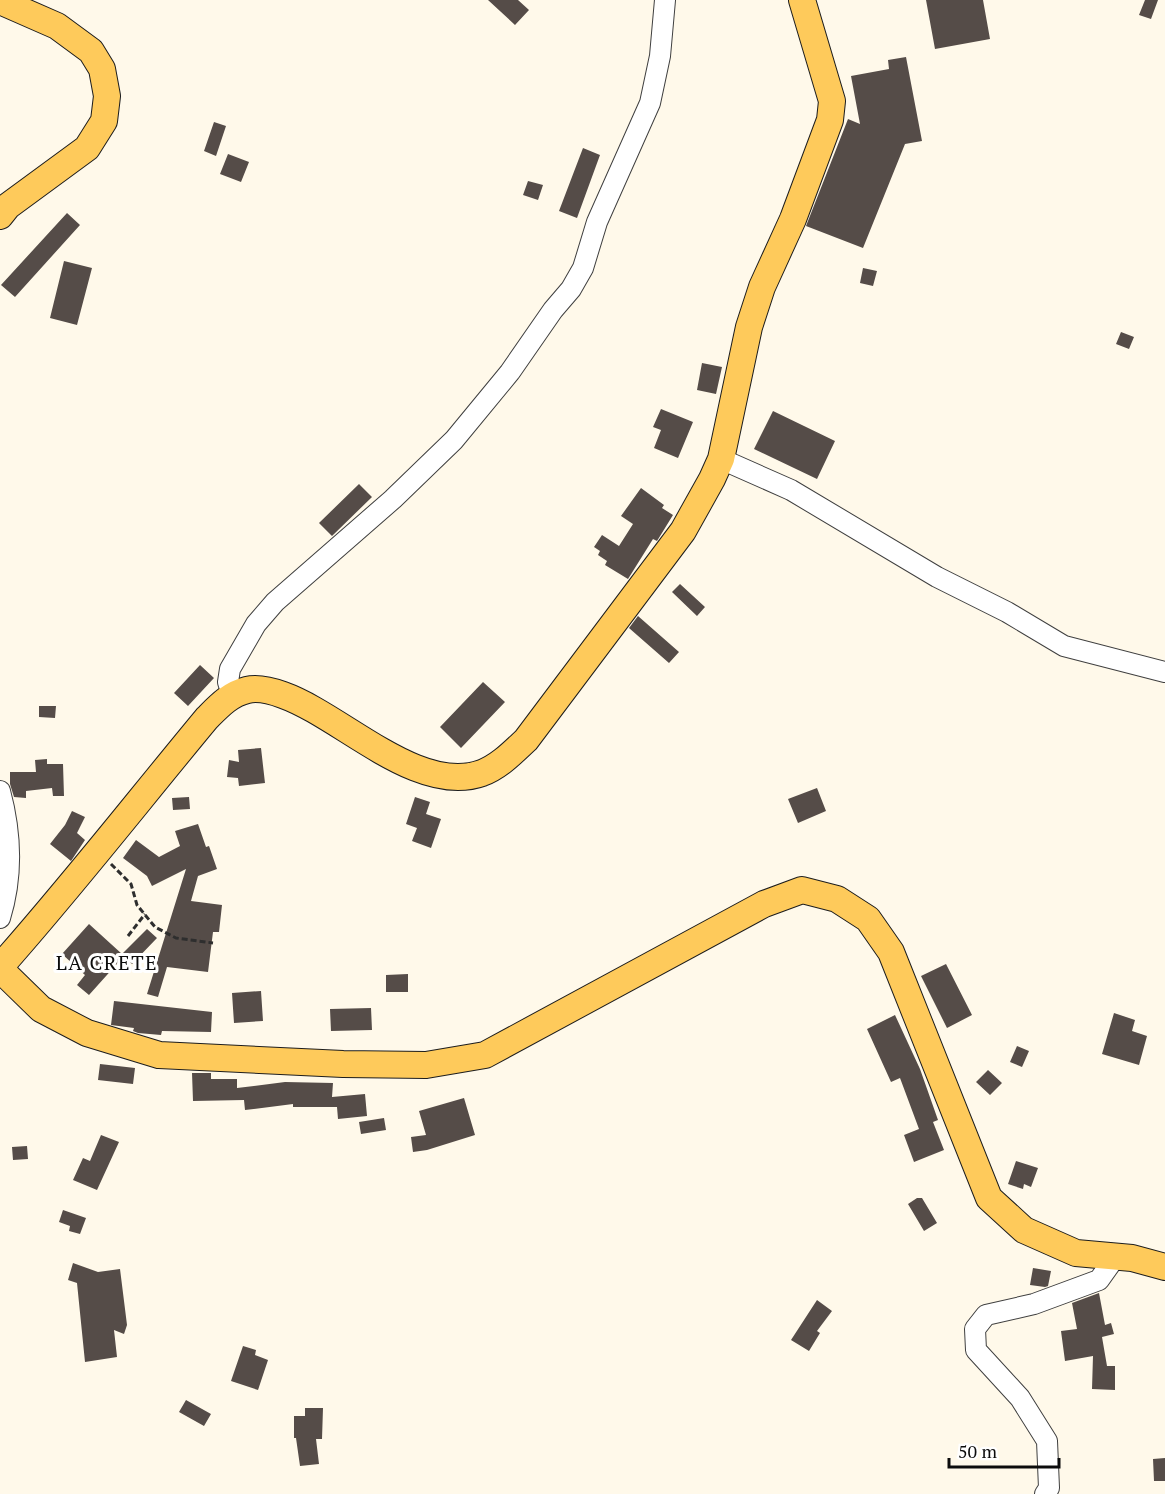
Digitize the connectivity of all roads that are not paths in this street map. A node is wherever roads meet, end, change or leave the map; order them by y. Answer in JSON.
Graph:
{"nodes":[{"id":1,"x":665,"y":0,"type":"edge"},
{"id":2,"x":802,"y":0,"type":"edge"},
{"id":3,"x":0,"y":1,"type":"edge"},
{"id":4,"x":0,"y":216,"type":"edge"},
{"id":5,"x":721,"y":459,"type":"junction"},
{"id":6,"x":1165,"y":672,"type":"edge"},
{"id":7,"x":232,"y":695,"type":"junction"},
{"id":8,"x":0,"y":790,"type":"edge"},
{"id":9,"x":0,"y":918,"type":"edge"},
{"id":10,"x":0,"y":968,"type":"edge"},
{"id":11,"x":1116,"y":1256,"type":"junction"},
{"id":12,"x":1165,"y":1267,"type":"edge"},
{"id":13,"x":1045,"y":1494,"type":"edge"}],
"edges":[{"from":1,"to":7,"type":"street"},
{"from":2,"to":5,"type":"main road"},
{"from":3,"to":4,"type":"main road"},
{"from":5,"to":6,"type":"street"},
{"from":5,"to":7,"type":"main road"},
{"from":7,"to":10,"type":"main road"},
{"from":8,"to":9,"type":"street"},
{"from":10,"to":11,"type":"main road"},
{"from":11,"to":12,"type":"main road"},
{"from":11,"to":13,"type":"street"}]}
